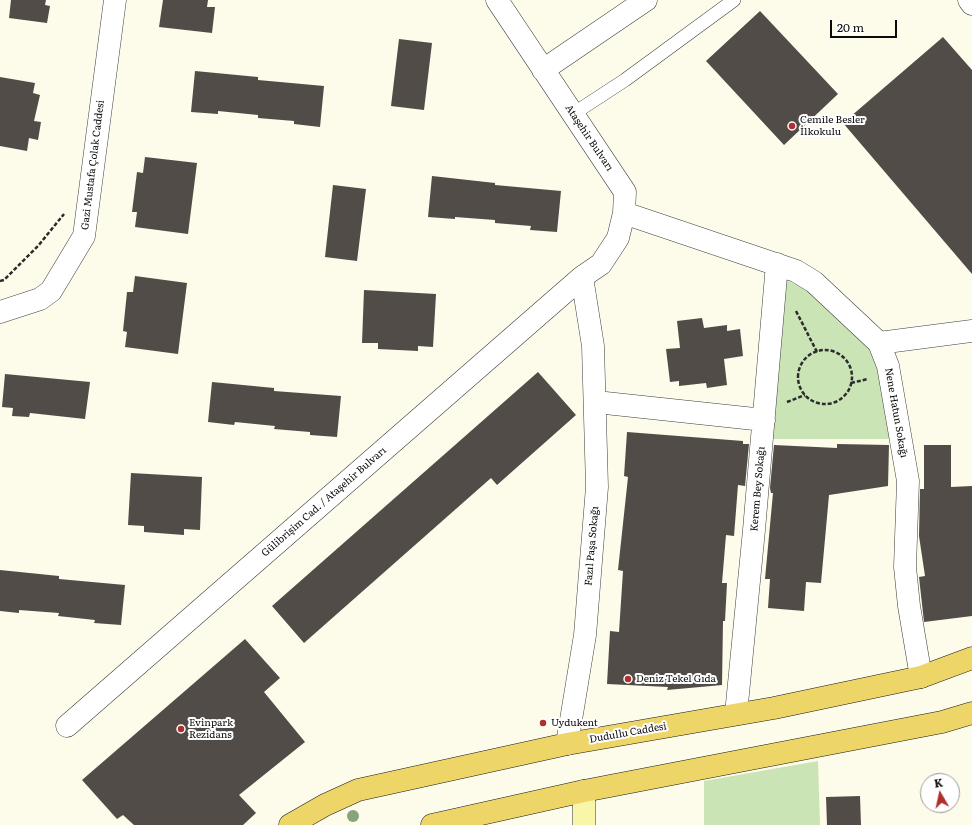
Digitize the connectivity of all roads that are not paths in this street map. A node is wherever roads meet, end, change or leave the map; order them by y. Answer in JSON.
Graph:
{"nodes":[{"id":1,"x":115,"y":0,"type":"edge"},
{"id":2,"x":497,"y":0,"type":"edge"},
{"id":3,"x":646,"y":0,"type":"edge"},
{"id":4,"x":734,"y":0,"type":"edge"},
{"id":5,"x":969,"y":0,"type":"edge"},
{"id":6,"x":972,"y":4,"type":"edge"},
{"id":7,"x":543,"y":70,"type":"junction"},
{"id":8,"x":573,"y":114,"type":"junction"},
{"id":9,"x":624,"y":213,"type":"junction"},
{"id":10,"x":777,"y":264,"type":"junction"},
{"id":11,"x":582,"y":278,"type":"junction"},
{"id":12,"x":0,"y":312,"type":"edge"},
{"id":13,"x":972,"y":331,"type":"edge"},
{"id":14,"x":879,"y":343,"type":"junction"},
{"id":15,"x":596,"y":402,"type":"junction"},
{"id":16,"x":764,"y":420,"type":"junction"},
{"id":17,"x":972,"y":658,"type":"edge"},
{"id":18,"x":922,"y":677,"type":"junction"},
{"id":19,"x":972,"y":713,"type":"edge"},
{"id":20,"x":736,"y":714,"type":"junction"},
{"id":21,"x":67,"y":726,"type":"dead end"},
{"id":22,"x":568,"y":744,"type":"junction"},
{"id":23,"x":584,"y":791,"type":"junction"},
{"id":24,"x":290,"y":825,"type":"edge"},
{"id":25,"x":432,"y":825,"type":"edge"},
{"id":26,"x":584,"y":825,"type":"edge"}],
"edges":[{"from":1,"to":12,"type":"street","name":"Gazi Mustafa Çolak Caddesi"},
{"from":2,"to":7,"type":"street","name":"Ataşehir Bulvarı"},
{"from":3,"to":7,"type":"street"},
{"from":4,"to":8,"type":"lane"},
{"from":5,"to":6,"type":"street"},
{"from":7,"to":8,"type":"street","name":"Ataşehir Bulvarı"},
{"from":8,"to":9,"type":"street","name":"Ataşehir Bulvarı"},
{"from":9,"to":10,"type":"street","name":"Nene Hatun Sokağı"},
{"from":9,"to":11,"type":"street","name":"Ataşehir Bulvarı"},
{"from":10,"to":14,"type":"street","name":"Nene Hatun Sokağı"},
{"from":10,"to":16,"type":"street","name":"Kerem Bey Sokağı"},
{"from":11,"to":15,"type":"street","name":"Fazıl Paşa Sokağı"},
{"from":11,"to":21,"type":"street","name":"Gülibrişim Cad. / Ataşehir Bulvarı"},
{"from":13,"to":14,"type":"street"},
{"from":14,"to":18,"type":"street","name":"Nene Hatun Sokağı"},
{"from":15,"to":16,"type":"street"},
{"from":15,"to":22,"type":"street","name":"Fazıl Paşa Sokağı"},
{"from":16,"to":20,"type":"street","name":"Kerem Bey Sokağı"},
{"from":17,"to":18,"type":"main road","name":"Dudullu Caddesi"},
{"from":18,"to":20,"type":"main road","name":"Dudullu Caddesi"},
{"from":19,"to":23,"type":"main road"},
{"from":20,"to":22,"type":"main road","name":"Dudullu Caddesi"},
{"from":22,"to":24,"type":"main road","name":"Dudullu Caddesi"},
{"from":23,"to":25,"type":"main road"},
{"from":23,"to":26,"type":"street"}]}
